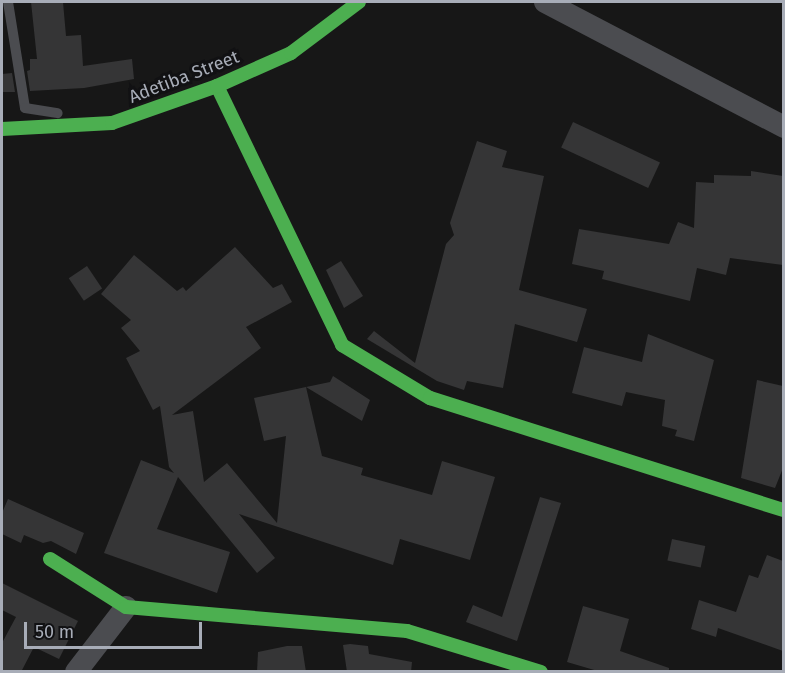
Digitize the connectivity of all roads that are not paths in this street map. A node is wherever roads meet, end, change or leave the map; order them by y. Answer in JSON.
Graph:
{"nodes":[{"id":1,"x":8,"y":2,"type":"edge"},
{"id":2,"x":359,"y":2,"type":"edge"},
{"id":3,"x":545,"y":2,"type":"edge"},
{"id":4,"x":217,"y":86,"type":"junction"},
{"id":5,"x":112,"y":123,"type":"junction"},
{"id":6,"x":783,"y":127,"type":"edge"},
{"id":7,"x":2,"y":129,"type":"edge"},
{"id":8,"x":783,"y":510,"type":"edge"},
{"id":9,"x":50,"y":559,"type":"dead end"},
{"id":10,"x":126,"y":607,"type":"junction"},
{"id":11,"x":76,"y":672,"type":"edge"},
{"id":12,"x":541,"y":672,"type":"edge"}],
"edges":[{"from":1,"to":5,"type":"lane"},
{"from":2,"to":4,"type":"street","name":"Adetiba Street"},
{"from":3,"to":6,"type":"street"},
{"from":4,"to":5,"type":"street","name":"Adetiba Street"},
{"from":4,"to":8,"type":"street"},
{"from":5,"to":7,"type":"street","name":"Adetiba Street"},
{"from":9,"to":10,"type":"street"},
{"from":10,"to":11,"type":"street"},
{"from":10,"to":12,"type":"street"}]}
